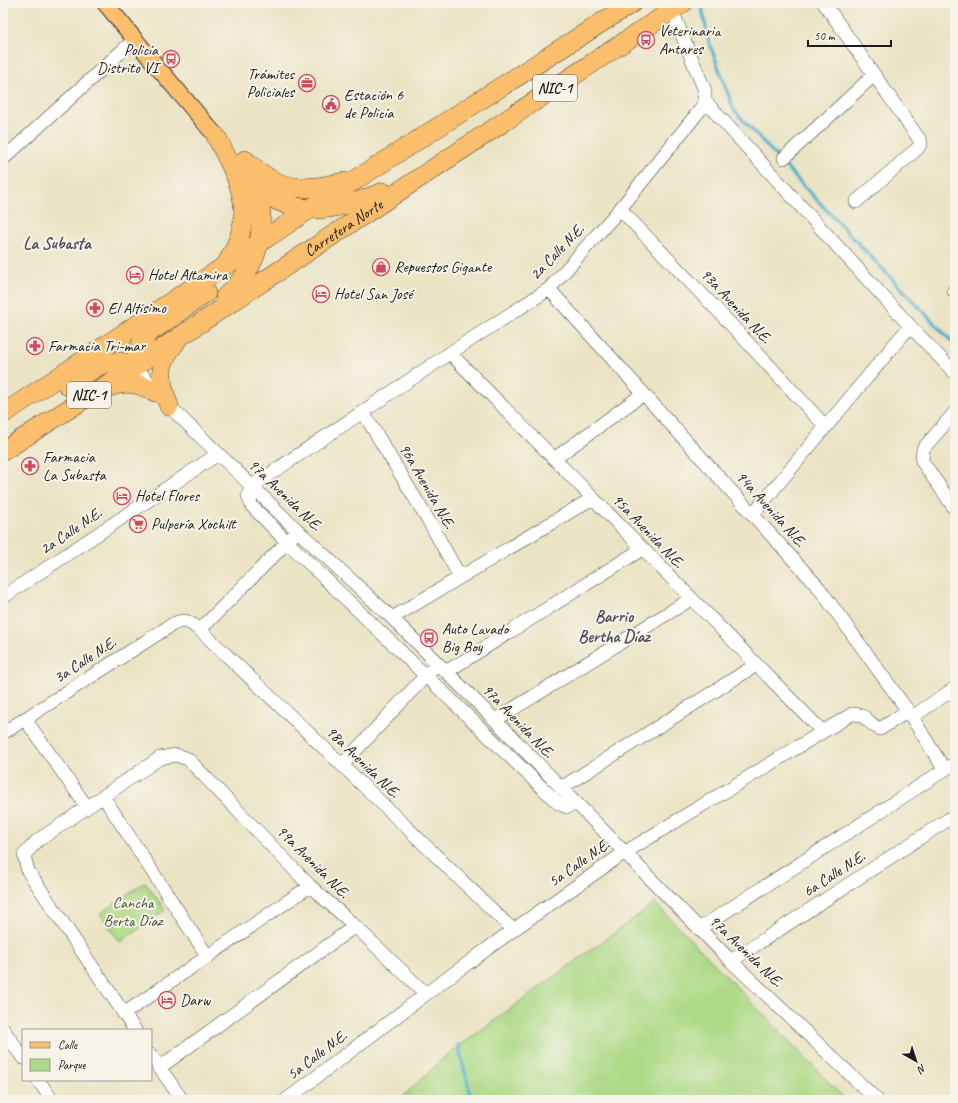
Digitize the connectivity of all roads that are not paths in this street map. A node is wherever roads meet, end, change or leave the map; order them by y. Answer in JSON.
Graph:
{"nodes":[{"id":1,"x":105,"y":3,"type":"edge"},
{"id":2,"x":632,"y":3,"type":"edge"},
{"id":3,"x":824,"y":3,"type":"edge"},
{"id":4,"x":675,"y":6,"type":"edge"},
{"id":5,"x":134,"y":40,"type":"junction"},
{"id":6,"x":874,"y":74,"type":"junction"},
{"id":7,"x":705,"y":101,"type":"junction"},
{"id":8,"x":216,"y":136,"type":"joint"},
{"id":9,"x":784,"y":158,"type":"dead end"},
{"id":10,"x":3,"y":159,"type":"edge"},
{"id":11,"x":240,"y":166,"type":"junction"},
{"id":12,"x":428,"y":173,"type":"junction"},
{"id":13,"x":357,"y":179,"type":"junction"},
{"id":14,"x":257,"y":190,"type":"junction"},
{"id":15,"x":856,"y":202,"type":"dead end"},
{"id":16,"x":310,"y":209,"type":"junction"},
{"id":17,"x":620,"y":210,"type":"junction"},
{"id":18,"x":258,"y":243,"type":"junction"},
{"id":19,"x":227,"y":264,"type":"junction"},
{"id":20,"x":549,"y":289,"type":"junction"},
{"id":21,"x":910,"y":326,"type":"junction"},
{"id":22,"x":184,"y":333,"type":"junction"},
{"id":23,"x":450,"y":353,"type":"junction"},
{"id":24,"x":135,"y":366,"type":"junction"},
{"id":25,"x":955,"y":373,"type":"edge"},
{"id":26,"x":156,"y":392,"type":"junction"},
{"id":27,"x":643,"y":394,"type":"junction"},
{"id":28,"x":87,"y":396,"type":"junction"},
{"id":29,"x":24,"y":401,"type":"junction"},
{"id":30,"x":168,"y":406,"type":"junction"},
{"id":31,"x":364,"y":412,"type":"junction"},
{"id":32,"x":955,"y":412,"type":"edge"},
{"id":33,"x":3,"y":414,"type":"edge"},
{"id":34,"x":826,"y":427,"type":"junction"},
{"id":35,"x":3,"y":451,"type":"edge"},
{"id":36,"x":218,"y":454,"type":"junction"},
{"id":37,"x":554,"y":459,"type":"junction"},
{"id":38,"x":252,"y":486,"type":"junction"},
{"id":39,"x":593,"y":498,"type":"junction"},
{"id":40,"x":955,"y":509,"type":"edge"},
{"id":41,"x":753,"y":514,"type":"junction"},
{"id":42,"x":298,"y":531,"type":"junction"},
{"id":43,"x":287,"y":542,"type":"junction"},
{"id":44,"x":642,"y":549,"type":"junction"},
{"id":45,"x":460,"y":578,"type":"junction"},
{"id":46,"x":3,"y":597,"type":"edge"},
{"id":47,"x":691,"y":599,"type":"junction"},
{"id":48,"x":392,"y":618,"type":"junction"},
{"id":49,"x":187,"y":621,"type":"joint"},
{"id":50,"x":200,"y":630,"type":"junction"},
{"id":51,"x":756,"y":665,"type":"junction"},
{"id":52,"x":442,"y":668,"type":"junction"},
{"id":53,"x":426,"y":676,"type":"junction"},
{"id":54,"x":955,"y":688,"type":"edge"},
{"id":55,"x":910,"y":714,"type":"junction"},
{"id":56,"x":25,"y":719,"type":"junction"},
{"id":57,"x":495,"y":720,"type":"junction"},
{"id":58,"x":822,"y":731,"type":"junction"},
{"id":59,"x":3,"y":733,"type":"edge"},
{"id":60,"x":342,"y":765,"type":"junction"},
{"id":61,"x":950,"y":766,"type":"edge"},
{"id":62,"x":561,"y":788,"type":"junction"},
{"id":63,"x":103,"y":796,"type":"junction"},
{"id":64,"x":574,"y":803,"type":"junction"},
{"id":65,"x":87,"y":807,"type":"junction"},
{"id":66,"x":955,"y":815,"type":"edge"},
{"id":67,"x":624,"y":852,"type":"junction"},
{"id":68,"x":310,"y":886,"type":"junction"},
{"id":69,"x":355,"y":926,"type":"junction"},
{"id":70,"x":699,"y":929,"type":"junction"},
{"id":71,"x":513,"y":930,"type":"junction"},
{"id":72,"x":208,"y":957,"type":"junction"},
{"id":73,"x":731,"y":961,"type":"junction"},
{"id":74,"x":426,"y":994,"type":"junction"},
{"id":75,"x":125,"y":1013,"type":"junction"},
{"id":76,"x":3,"y":1029,"type":"edge"},
{"id":77,"x":134,"y":1029,"type":"edge"},
{"id":78,"x":22,"y":1057,"type":"edge"},
{"id":79,"x":152,"y":1057,"type":"edge"},
{"id":80,"x":159,"y":1068,"type":"junction"},
{"id":81,"x":39,"y":1081,"type":"edge"},
{"id":82,"x":52,"y":1100,"type":"edge"},
{"id":83,"x":182,"y":1100,"type":"edge"},
{"id":84,"x":286,"y":1100,"type":"edge"},
{"id":85,"x":877,"y":1100,"type":"edge"}],
"edges":[{"from":1,"to":5,"type":"main road"},
{"from":2,"to":13,"type":"highway","number":"NIC-1"},
{"from":3,"to":6,"type":"street"},
{"from":4,"to":7,"type":"street"},
{"from":4,"to":12,"type":"highway","name":"Carretera Norte","number":"NIC-1"},
{"from":5,"to":8,"type":"main road"},
{"from":5,"to":10,"type":"street"},
{"from":6,"to":9,"type":"street"},
{"from":6,"to":15,"type":"street"},
{"from":7,"to":17,"type":"street","name":"2a Calle N.E."},
{"from":7,"to":21,"type":"street"},
{"from":8,"to":11,"type":"highway"},
{"from":11,"to":13,"type":"highway"},
{"from":11,"to":14,"type":"highway"},
{"from":11,"to":19,"type":"highway"},
{"from":12,"to":16,"type":"highway"},
{"from":12,"to":22,"type":"highway","name":"Carretera Norte","number":"NIC-1"},
{"from":13,"to":16,"type":"highway","number":"NIC-1"},
{"from":14,"to":16,"type":"highway"},
{"from":14,"to":18,"type":"highway"},
{"from":16,"to":18,"type":"highway","number":"NIC-1"},
{"from":17,"to":20,"type":"street","name":"2a Calle N.E."},
{"from":17,"to":34,"type":"street","name":"93a Avenida N.E."},
{"from":18,"to":19,"type":"highway","number":"NIC-1"},
{"from":18,"to":22,"type":"highway"},
{"from":19,"to":24,"type":"highway"},
{"from":19,"to":29,"type":"highway","number":"NIC-1"},
{"from":20,"to":23,"type":"street","name":"2a Calle N.E."},
{"from":20,"to":27,"type":"street","name":"94a Avenida N.E."},
{"from":21,"to":25,"type":"street"},
{"from":21,"to":34,"type":"street"},
{"from":22,"to":24,"type":"highway","name":"Carretera Norte","number":"NIC-1"},
{"from":22,"to":30,"type":"highway"},
{"from":23,"to":31,"type":"street","name":"2a Calle N.E."},
{"from":23,"to":37,"type":"street","name":"95a Avenida N.E."},
{"from":24,"to":26,"type":"street","name":"97a Avenida N.E."},
{"from":24,"to":28,"type":"highway","name":"Carretera Norte","number":"NIC-1"},
{"from":24,"to":29,"type":"highway"},
{"from":26,"to":28,"type":"highway"},
{"from":26,"to":30,"type":"street","name":"97a Avenida N.E."},
{"from":27,"to":37,"type":"street"},
{"from":27,"to":41,"type":"street","name":"94a Avenida N.E."},
{"from":28,"to":35,"type":"highway","name":"Carretera Norte","number":"NIC-1"},
{"from":29,"to":33,"type":"highway","number":"NIC-1"},
{"from":30,"to":36,"type":"street","name":"97a Avenida N.E."},
{"from":31,"to":38,"type":"street","name":"2a Calle N.E."},
{"from":31,"to":45,"type":"street","name":"96a Avenida N.E."},
{"from":32,"to":40,"type":"street"},
{"from":34,"to":41,"type":"street"},
{"from":36,"to":38,"type":"street","name":"97a Avenida N.E."},
{"from":36,"to":46,"type":"street","name":"2a Calle N.E."},
{"from":37,"to":39,"type":"street","name":"95a Avenida N.E."},
{"from":38,"to":42,"type":"street","name":"97a Avenida N.E."},
{"from":38,"to":43,"type":"street"},
{"from":39,"to":44,"type":"street","name":"95a Avenida N.E."},
{"from":39,"to":45,"type":"street"},
{"from":41,"to":55,"type":"street","name":"94a Avenida N.E."},
{"from":42,"to":43,"type":"street"},
{"from":42,"to":48,"type":"street","name":"97a Avenida N.E."},
{"from":43,"to":50,"type":"street"},
{"from":43,"to":53,"type":"street"},
{"from":44,"to":47,"type":"street","name":"95a Avenida N.E."},
{"from":44,"to":52,"type":"street"},
{"from":45,"to":48,"type":"street"},
{"from":47,"to":51,"type":"street","name":"95a Avenida N.E."},
{"from":47,"to":57,"type":"street"},
{"from":48,"to":52,"type":"street","name":"97a Avenida N.E."},
{"from":49,"to":50,"type":"street","name":"98a Avenida N.E."},
{"from":49,"to":56,"type":"street","name":"3a Calle N.E."},
{"from":50,"to":60,"type":"street","name":"98a Avenida N.E."},
{"from":51,"to":58,"type":"street","name":"95a Avenida N.E."},
{"from":51,"to":62,"type":"street"},
{"from":52,"to":53,"type":"street"},
{"from":52,"to":57,"type":"street","name":"97a Avenida N.E."},
{"from":53,"to":60,"type":"street"},
{"from":53,"to":64,"type":"street"},
{"from":54,"to":55,"type":"street"},
{"from":55,"to":58,"type":"street","name":"5a Calle N.E."},
{"from":55,"to":61,"type":"street","name":"94a Avenida N.E."},
{"from":56,"to":59,"type":"street","name":"3a Calle N.E."},
{"from":56,"to":65,"type":"street"},
{"from":57,"to":62,"type":"street","name":"97a Avenida N.E."},
{"from":58,"to":67,"type":"street","name":"5a Calle N.E."},
{"from":60,"to":71,"type":"street","name":"98a Avenida N.E."},
{"from":61,"to":70,"type":"street"},
{"from":62,"to":64,"type":"street","name":"97a Avenida N.E."},
{"from":63,"to":65,"type":"street"},
{"from":63,"to":68,"type":"street","name":"99a Avenida N.E."},
{"from":63,"to":72,"type":"street"},
{"from":64,"to":67,"type":"street","name":"97a Avenida N.E."},
{"from":65,"to":75,"type":"street"},
{"from":66,"to":73,"type":"street","name":"6a Calle N.E."},
{"from":67,"to":70,"type":"street","name":"97a Avenida N.E."},
{"from":67,"to":71,"type":"street","name":"5a Calle N.E."},
{"from":68,"to":69,"type":"street","name":"99a Avenida N.E."},
{"from":68,"to":72,"type":"street"},
{"from":69,"to":74,"type":"street","name":"99a Avenida N.E."},
{"from":69,"to":80,"type":"street"},
{"from":70,"to":73,"type":"street","name":"97a Avenida N.E."},
{"from":71,"to":74,"type":"street","name":"5a Calle N.E."},
{"from":72,"to":75,"type":"street"},
{"from":73,"to":85,"type":"street","name":"97a Avenida N.E."},
{"from":74,"to":84,"type":"street","name":"5a Calle N.E."},
{"from":75,"to":77,"type":"street"},
{"from":76,"to":78,"type":"street"},
{"from":79,"to":80,"type":"street"},
{"from":80,"to":83,"type":"street"},
{"from":81,"to":82,"type":"street"}]}
